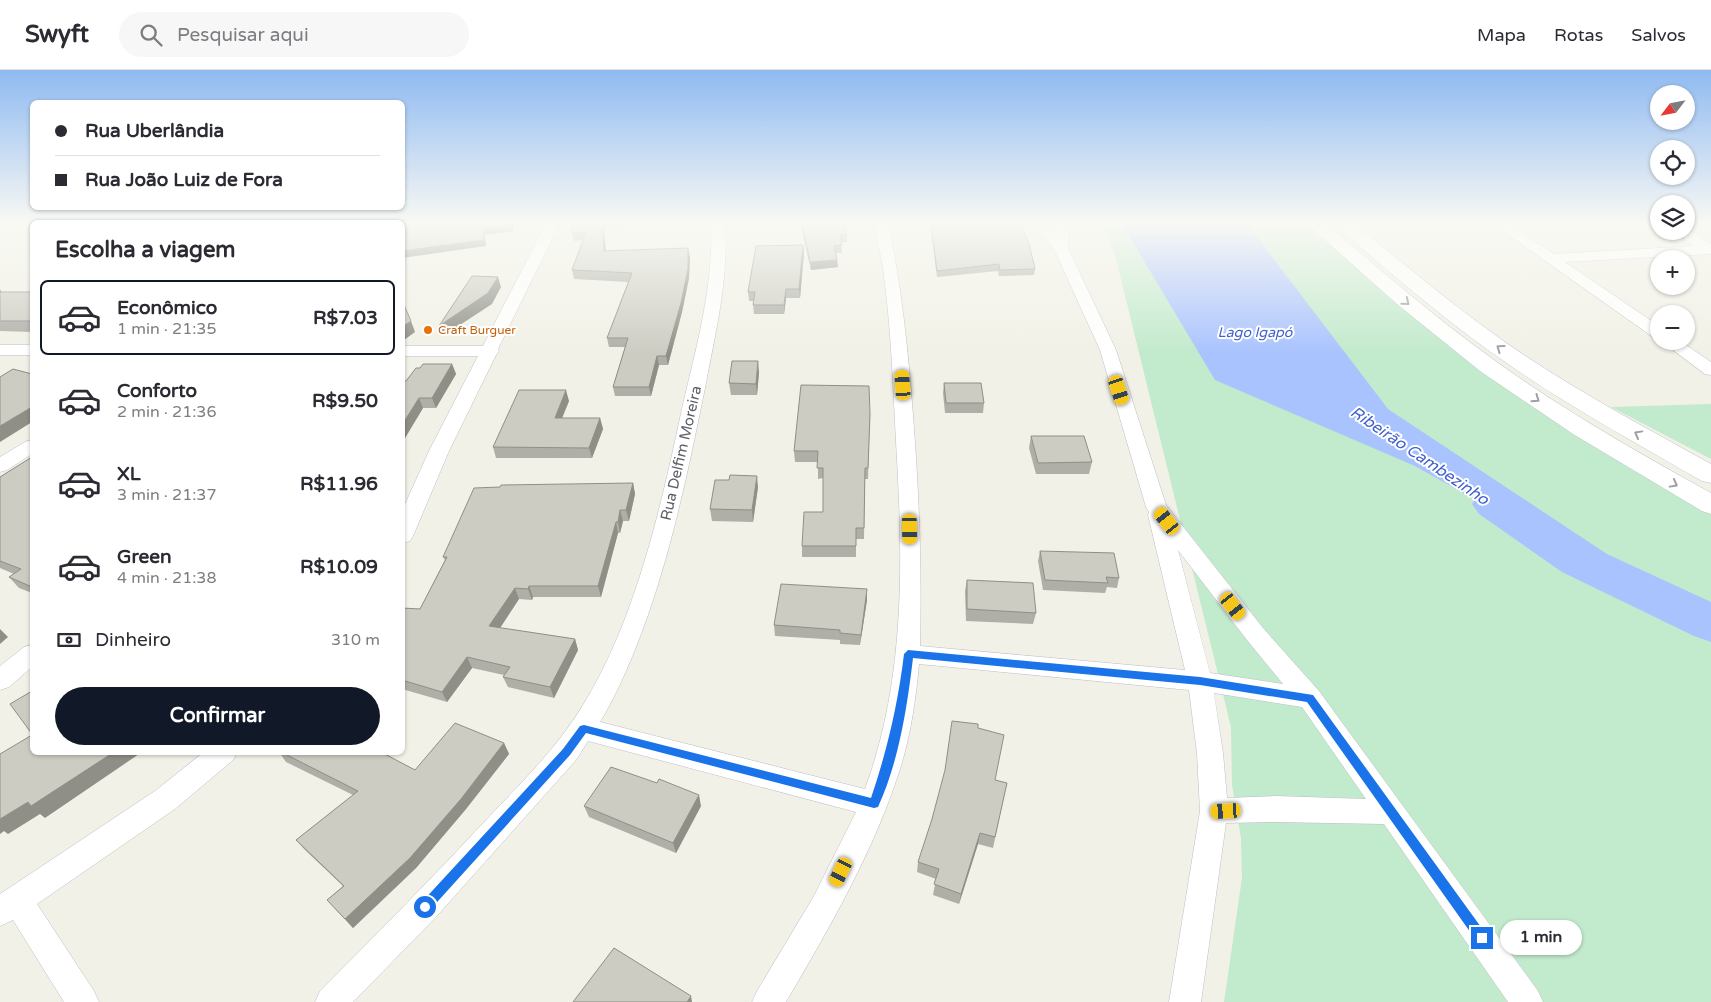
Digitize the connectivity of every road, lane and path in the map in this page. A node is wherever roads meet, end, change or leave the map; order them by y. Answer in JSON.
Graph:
{"nodes":[{"id":1,"x":531,"y":267,"type":"edge"},
{"id":2,"x":716,"y":267,"type":"edge"},
{"id":3,"x":890,"y":267,"type":"edge"},
{"id":4,"x":1070,"y":267,"type":"edge"},
{"id":5,"x":1366,"y":267,"type":"edge"},
{"id":6,"x":1396,"y":267,"type":"edge"},
{"id":7,"x":1561,"y":267,"type":"edge"},
{"id":8,"x":1650,"y":328,"type":"edge"},
{"id":9,"x":0,"y":350,"type":"edge"},
{"id":10,"x":30,"y":350,"type":"edge"},
{"id":11,"x":1682,"y":350,"type":"edge"},
{"id":12,"x":491,"y":351,"type":"junction"},
{"id":13,"x":406,"y":354,"type":"edge"},
{"id":14,"x":1711,"y":370,"type":"edge"},
{"id":15,"x":30,"y":447,"type":"edge"},
{"id":16,"x":0,"y":466,"type":"edge"},
{"id":17,"x":1711,"y":475,"type":"edge"},
{"id":18,"x":1711,"y":505,"type":"edge"},
{"id":19,"x":1156,"y":507,"type":"junction"},
{"id":20,"x":405,"y":529,"type":"edge"},
{"id":21,"x":908,"y":654,"type":"junction"},
{"id":22,"x":30,"y":656,"type":"edge"},
{"id":23,"x":0,"y":680,"type":"edge"},
{"id":24,"x":1200,"y":681,"type":"junction"},
{"id":25,"x":1310,"y":698,"type":"junction"},
{"id":26,"x":584,"y":729,"type":"junction"},
{"id":27,"x":220,"y":755,"type":"edge"},
{"id":28,"x":874,"y":804,"type":"junction"},
{"id":29,"x":1214,"y":812,"type":"junction"},
{"id":30,"x":1391,"y":812,"type":"junction"},
{"id":31,"x":6,"y":904,"type":"edge"},
{"id":32,"x":83,"y":1002,"type":"edge"},
{"id":33,"x":332,"y":1002,"type":"edge"},
{"id":34,"x":768,"y":1002,"type":"edge"},
{"id":35,"x":1185,"y":1002,"type":"edge"},
{"id":36,"x":1527,"y":1002,"type":"edge"}],
"edges":[{"from":1,"to":12,"type":"street"},
{"from":2,"to":26,"type":"street","name":"Rua Delfim Moreira"},
{"from":3,"to":21,"type":"street"},
{"from":4,"to":19,"type":"street"},
{"from":5,"to":18,"type":"main road","one_way":true},
{"from":17,"to":6,"type":"main road","one_way":true},
{"from":7,"to":8,"type":"street"},
{"from":9,"to":10,"type":"street"},
{"from":11,"to":14,"type":"street"},
{"from":12,"to":13,"type":"street"},
{"from":12,"to":20,"type":"street"},
{"from":15,"to":16,"type":"street"},
{"from":19,"to":24,"type":"street"},
{"from":19,"to":25,"type":"street"},
{"from":21,"to":24,"type":"street"},
{"from":21,"to":28,"type":"street"},
{"from":22,"to":23,"type":"street"},
{"from":24,"to":25,"type":"street"},
{"from":24,"to":29,"type":"street"},
{"from":25,"to":30,"type":"street"},
{"from":26,"to":28,"type":"street"},
{"from":26,"to":33,"type":"street","name":"Rua Delfim Moreira"},
{"from":27,"to":31,"type":"street"},
{"from":28,"to":34,"type":"street"},
{"from":29,"to":30,"type":"street"},
{"from":29,"to":35,"type":"street"},
{"from":30,"to":36,"type":"street"},
{"from":31,"to":32,"type":"street"}]}
